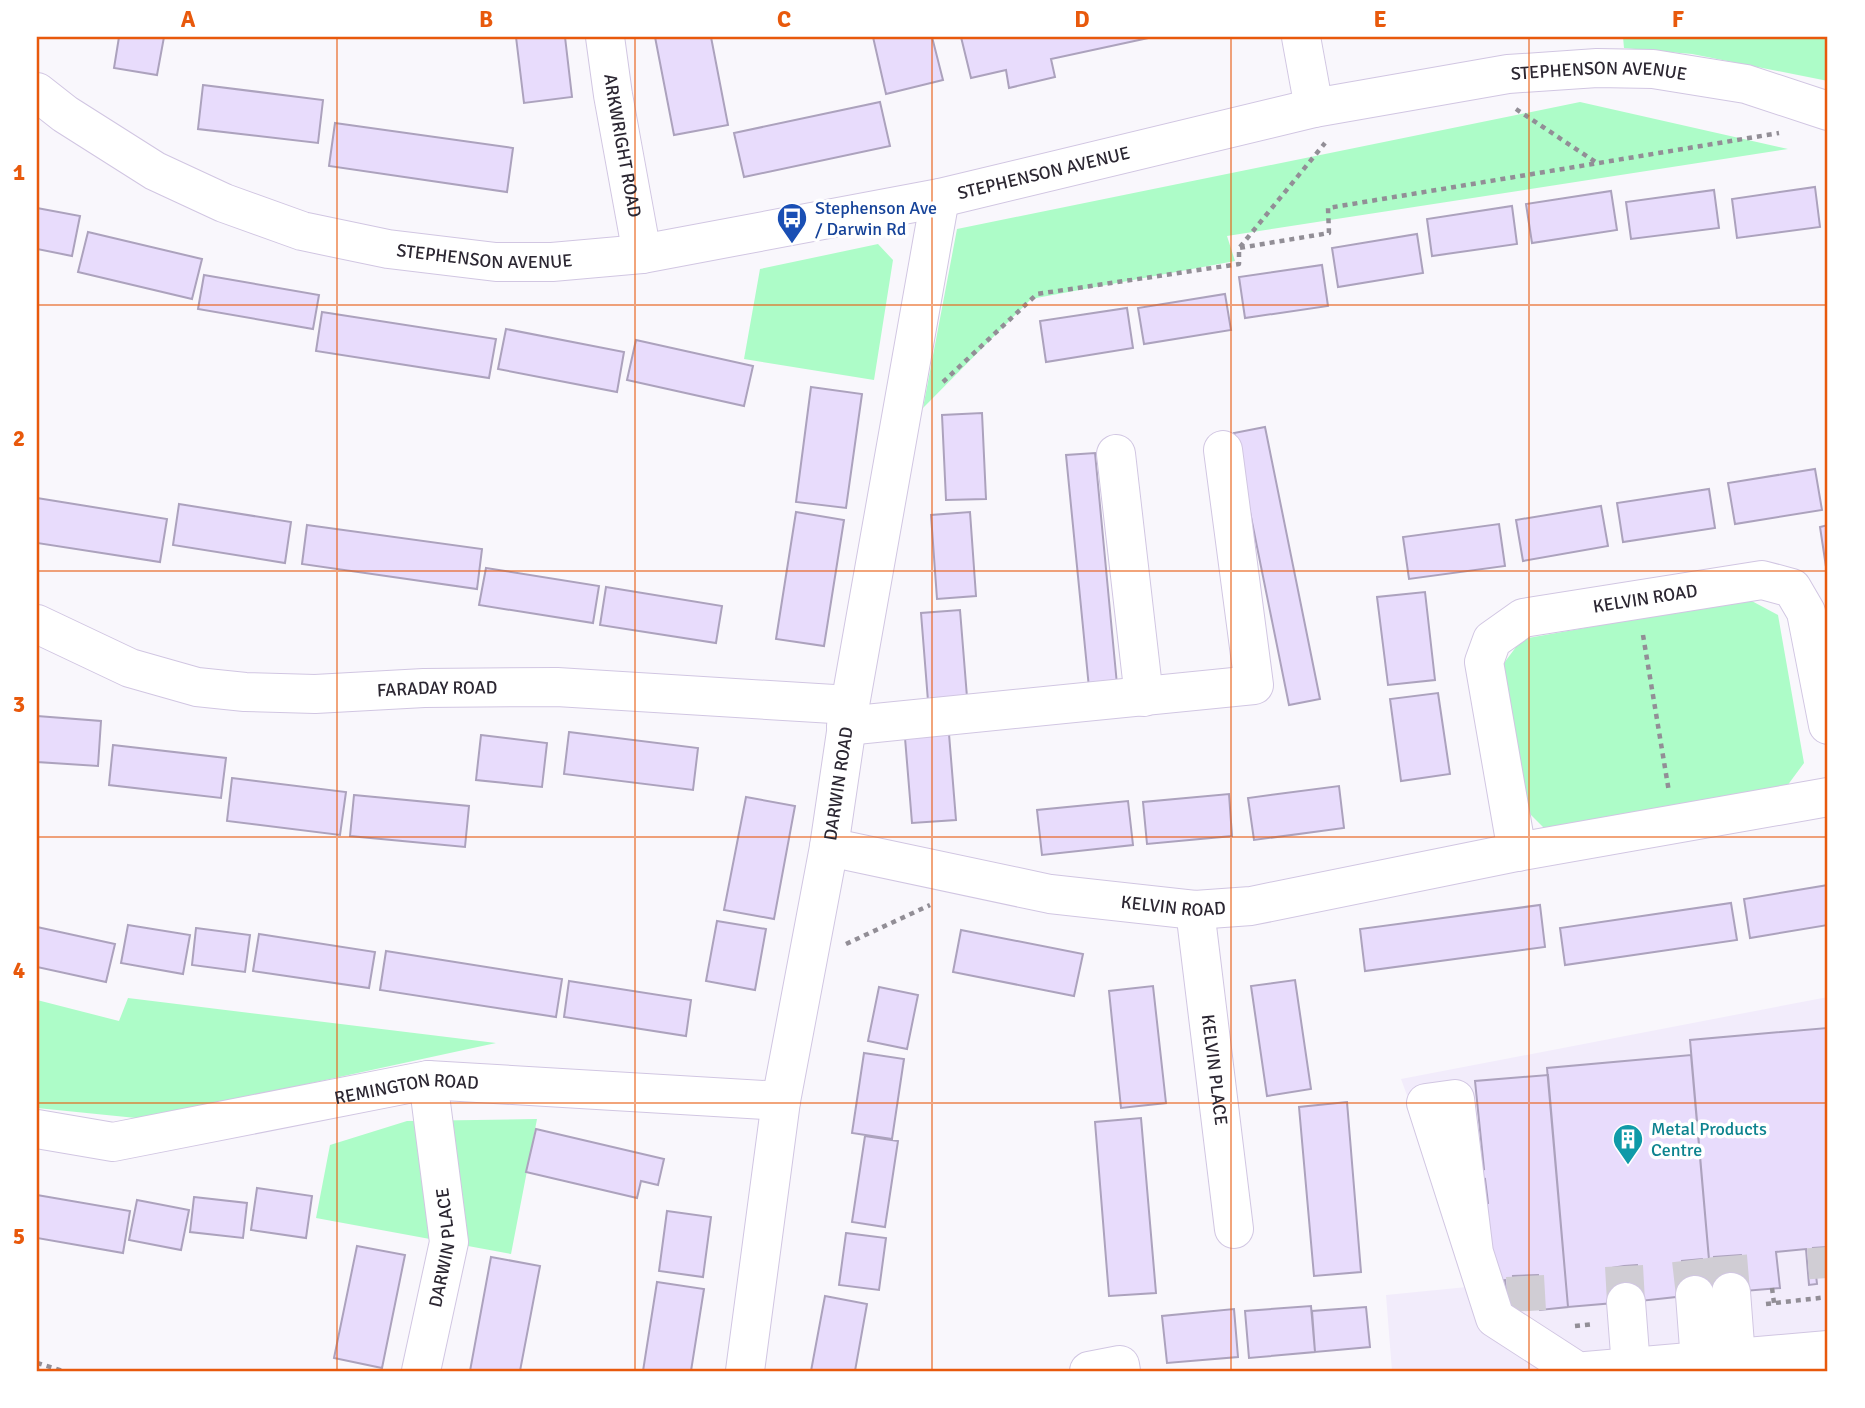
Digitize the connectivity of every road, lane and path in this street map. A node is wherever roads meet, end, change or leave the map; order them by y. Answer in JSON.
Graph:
{"nodes":[{"id":1,"x":605,"y":37,"type":"edge"},
{"id":2,"x":1301,"y":37,"type":"edge"},
{"id":3,"x":1593,"y":52,"type":"edge"},
{"id":4,"x":1472,"y":80,"type":"junction"},
{"id":5,"x":37,"y":92,"type":"edge"},
{"id":6,"x":1828,"y":111,"type":"edge"},
{"id":7,"x":1320,"y":125,"type":"junction"},
{"id":8,"x":1787,"y":131,"type":"dead end"},
{"id":9,"x":1597,"y":163,"type":"junction"},
{"id":10,"x":940,"y":198,"type":"junction"},
{"id":11,"x":1239,"y":248,"type":"junction"},
{"id":12,"x":642,"y":254,"type":"junction"},
{"id":13,"x":939,"y":386,"type":"dead end"},
{"id":14,"x":1223,"y":450,"type":"dead end"},
{"id":15,"x":1116,"y":454,"type":"dead end"},
{"id":16,"x":1637,"y":600,"type":"junction"},
{"id":17,"x":37,"y":624,"type":"edge"},
{"id":18,"x":1144,"y":696,"type":"junction"},
{"id":19,"x":848,"y":716,"type":"junction"},
{"id":20,"x":1828,"y":725,"type":"edge"},
{"id":21,"x":1828,"y":797,"type":"edge"},
{"id":22,"x":1674,"y":824,"type":"junction"},
{"id":23,"x":829,"y":847,"type":"junction"},
{"id":24,"x":1517,"y":852,"type":"junction"},
{"id":25,"x":938,"y":902,"type":"dead end"},
{"id":26,"x":1195,"y":910,"type":"junction"},
{"id":27,"x":807,"y":962,"type":"junction"},
{"id":28,"x":428,"y":1080,"type":"junction"},
{"id":29,"x":780,"y":1101,"type":"junction"},
{"id":30,"x":37,"y":1129,"type":"edge"},
{"id":31,"x":1234,"y":1229,"type":"dead end"},
{"id":32,"x":1474,"y":1253,"type":"dead end"},
{"id":33,"x":1772,"y":1289,"type":"dead end"},
{"id":34,"x":1828,"y":1297,"type":"edge"},
{"id":35,"x":1719,"y":1298,"type":"joint"},
{"id":36,"x":1626,"y":1302,"type":"tunnel mouth"},
{"id":37,"x":1774,"y":1303,"type":"junction"},
{"id":38,"x":1828,"y":1350,"type":"edge"},
{"id":39,"x":37,"y":1363,"type":"edge"},
{"id":40,"x":1699,"y":1364,"type":"edge"},
{"id":41,"x":1631,"y":1367,"type":"junction"},
{"id":42,"x":63,"y":1371,"type":"edge"},
{"id":43,"x":421,"y":1371,"type":"edge"},
{"id":44,"x":745,"y":1371,"type":"edge"},
{"id":45,"x":1089,"y":1371,"type":"edge"},
{"id":46,"x":1121,"y":1371,"type":"edge"},
{"id":47,"x":1577,"y":1371,"type":"edge"},
{"id":48,"x":1586,"y":1371,"type":"edge"}],
"edges":[{"from":1,"to":12,"type":"street","name":"ARKWRIGHT ROAD"},
{"from":2,"to":7,"type":"street"},
{"from":3,"to":4,"type":"street","name":"STEPHENSON AVENUE"},
{"from":3,"to":6,"type":"street","name":"STEPHENSON AVENUE"},
{"from":4,"to":7,"type":"street","name":"STEPHENSON AVENUE"},
{"from":4,"to":9,"type":"path"},
{"from":5,"to":12,"type":"street","name":"STEPHENSON AVENUE"},
{"from":7,"to":10,"type":"street","name":"STEPHENSON AVENUE"},
{"from":7,"to":11,"type":"path"},
{"from":8,"to":9,"type":"path"},
{"from":9,"to":11,"type":"path"},
{"from":10,"to":12,"type":"street","name":"STEPHENSON AVENUE"},
{"from":10,"to":19,"type":"street","name":"DARWIN ROAD"},
{"from":11,"to":13,"type":"path"},
{"from":14,"to":18,"type":"street","name":"FARADAY ROAD"},
{"from":15,"to":18,"type":"street"},
{"from":16,"to":20,"type":"street","name":"KELVIN ROAD"},
{"from":16,"to":22,"type":"path"},
{"from":16,"to":24,"type":"street","name":"KELVIN ROAD"},
{"from":17,"to":19,"type":"street","name":"FARADAY ROAD"},
{"from":18,"to":19,"type":"street","name":"FARADAY ROAD"},
{"from":19,"to":23,"type":"street","name":"DARWIN ROAD"},
{"from":21,"to":22,"type":"street","name":"KELVIN ROAD"},
{"from":22,"to":24,"type":"street","name":"KELVIN ROAD"},
{"from":23,"to":26,"type":"street","name":"KELVIN ROAD"},
{"from":23,"to":27,"type":"street","name":"DARWIN ROAD"},
{"from":24,"to":26,"type":"street","name":"KELVIN ROAD"},
{"from":25,"to":27,"type":"path"},
{"from":26,"to":31,"type":"street","name":"KELVIN PLACE"},
{"from":27,"to":29,"type":"street","name":"DARWIN ROAD"},
{"from":28,"to":29,"type":"street","name":"REMINGTON ROAD"},
{"from":28,"to":30,"type":"street","name":"REMINGTON ROAD"},
{"from":28,"to":43,"type":"street","name":"DARWIN PLACE"},
{"from":29,"to":44,"type":"street","name":"DARWIN ROAD"},
{"from":32,"to":47,"type":"street"},
{"from":33,"to":37,"type":"path"},
{"from":34,"to":37,"type":"path"},
{"from":35,"to":37,"type":"path"},
{"from":35,"to":40,"type":"street"},
{"from":36,"to":41,"type":"street"},
{"from":38,"to":40,"type":"street"},
{"from":39,"to":42,"type":"path"},
{"from":40,"to":41,"type":"street"},
{"from":41,"to":48,"type":"street"},
{"from":45,"to":46,"type":"street"}]}
